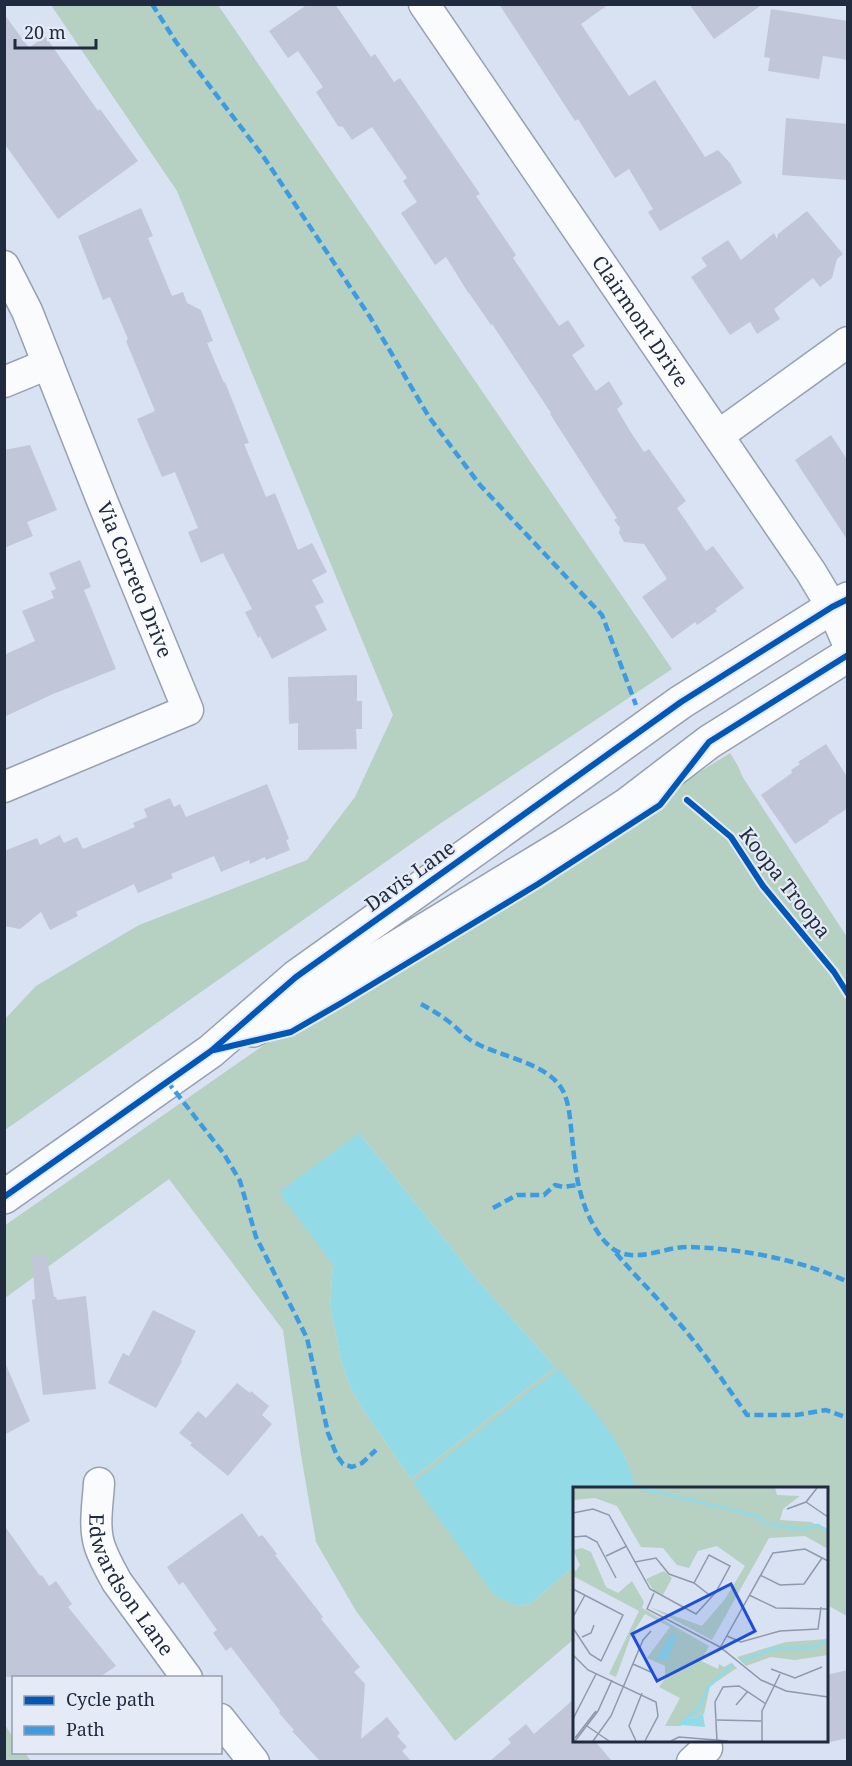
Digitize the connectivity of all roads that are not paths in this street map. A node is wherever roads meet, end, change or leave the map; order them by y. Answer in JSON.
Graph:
{"nodes":[{"id":1,"x":424,"y":4,"type":"edge"},
{"id":2,"x":4,"y":266,"type":"edge"},
{"id":3,"x":848,"y":342,"type":"edge"},
{"id":4,"x":48,"y":364,"type":"junction"},
{"id":5,"x":4,"y":382,"type":"edge"},
{"id":6,"x":719,"y":435,"type":"junction"},
{"id":7,"x":840,"y":603,"type":"edge"},
{"id":8,"x":848,"y":644,"type":"edge"},
{"id":9,"x":848,"y":655,"type":"edge"},
{"id":10,"x":4,"y":787,"type":"edge"},
{"id":11,"x":211,"y":1051,"type":"junction"},
{"id":12,"x":4,"y":1197,"type":"edge"},
{"id":13,"x":99,"y":1483,"type":"dead end"},
{"id":14,"x":186,"y":1676,"type":"edge"},
{"id":15,"x":222,"y":1721,"type":"edge"},
{"id":16,"x":254,"y":1761,"type":"edge"}],
"edges":[{"from":1,"to":6,"type":"street","name":"Clairmont Drive"},
{"from":2,"to":4,"type":"street","name":"Via Correto Drive"},
{"from":3,"to":6,"type":"street"},
{"from":4,"to":5,"type":"street"},
{"from":4,"to":10,"type":"street","name":"Via Correto Drive"},
{"from":6,"to":7,"type":"street","name":"Clairmont Drive"},
{"from":7,"to":8,"type":"street","name":"Clairmont Drive"},
{"from":7,"to":11,"type":"street","name":"Davis Lane"},
{"from":9,"to":11,"type":"street","name":"Davis Lane"},
{"from":11,"to":12,"type":"street","name":"Davis Lane"},
{"from":13,"to":14,"type":"street","name":"Edwardson Lane"},
{"from":15,"to":16,"type":"street"}]}
